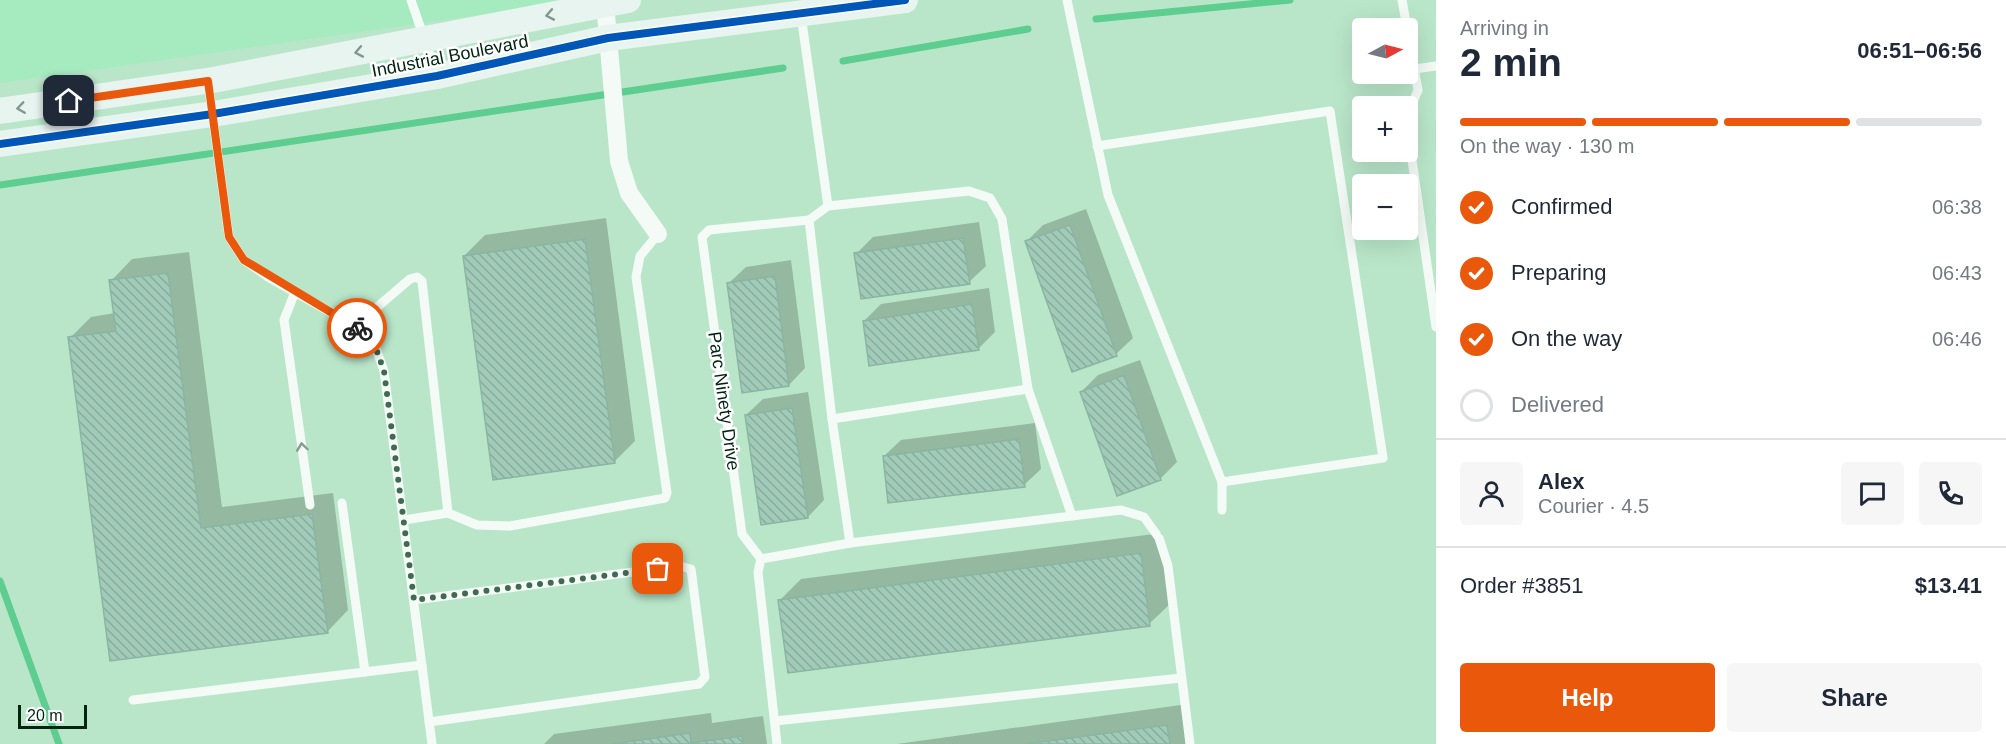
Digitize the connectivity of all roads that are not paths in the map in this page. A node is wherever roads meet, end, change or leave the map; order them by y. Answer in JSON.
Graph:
{"nodes":[{"id":1,"x":411,"y":0,"type":"edge"},
{"id":2,"x":905,"y":0,"type":"edge"},
{"id":3,"x":1067,"y":0,"type":"edge"},
{"id":4,"x":1402,"y":0,"type":"edge"},
{"id":5,"x":617,"y":2,"type":"edge"},
{"id":6,"x":801,"y":15,"type":"junction"},
{"id":7,"x":1405,"y":18,"type":"edge"},
{"id":8,"x":608,"y":38,"type":"junction"},
{"id":9,"x":424,"y":40,"type":"junction"},
{"id":10,"x":1436,"y":66,"type":"edge"},
{"id":11,"x":1418,"y":68,"type":"edge"},
{"id":12,"x":437,"y":76,"type":"junction"},
{"id":13,"x":208,"y":81,"type":"junction"},
{"id":14,"x":0,"y":111,"type":"edge"},
{"id":15,"x":214,"y":123,"type":"junction"},
{"id":16,"x":0,"y":144,"type":"edge"},
{"id":17,"x":1097,"y":146,"type":"junction"},
{"id":18,"x":1412,"y":162,"type":"edge"},
{"id":19,"x":828,"y":206,"type":"junction"},
{"id":20,"x":809,"y":220,"type":"junction"},
{"id":21,"x":658,"y":234,"type":"joint"},
{"id":22,"x":295,"y":292,"type":"junction"},
{"id":23,"x":355,"y":326,"type":"junction"},
{"id":24,"x":1436,"y":327,"type":"edge"},
{"id":25,"x":1028,"y":389,"type":"junction"},
{"id":26,"x":832,"y":419,"type":"junction"},
{"id":27,"x":1222,"y":482,"type":"junction"},
{"id":28,"x":342,"y":503,"type":"dead end"},
{"id":29,"x":310,"y":505,"type":"dead end"},
{"id":30,"x":1222,"y":510,"type":"dead end"},
{"id":31,"x":448,"y":513,"type":"junction"},
{"id":32,"x":1072,"y":516,"type":"junction"},
{"id":33,"x":404,"y":520,"type":"junction"},
{"id":34,"x":850,"y":543,"type":"junction"},
{"id":35,"x":760,"y":559,"type":"junction"},
{"id":36,"x":414,"y":600,"type":"junction"},
{"id":37,"x":422,"y":665,"type":"junction"},
{"id":38,"x":366,"y":672,"type":"junction"},
{"id":39,"x":1181,"y":678,"type":"junction"},
{"id":40,"x":133,"y":700,"type":"dead end"},
{"id":41,"x":775,"y":721,"type":"junction"},
{"id":42,"x":429,"y":722,"type":"junction"},
{"id":43,"x":432,"y":744,"type":"edge"},
{"id":44,"x":777,"y":744,"type":"edge"},
{"id":45,"x":1190,"y":744,"type":"edge"}],
"edges":[{"from":1,"to":9,"type":"lane"},
{"from":2,"to":6,"type":"street","name":"Industrial Boulevard"},
{"from":3,"to":17,"type":"lane"},
{"from":4,"to":7,"type":"lane"},
{"from":5,"to":8,"type":"street"},
{"from":5,"to":9,"type":"street","name":"Industrial Boulevard","one_way":true},
{"from":6,"to":8,"type":"street","name":"Industrial Boulevard"},
{"from":6,"to":19,"type":"lane"},
{"from":8,"to":12,"type":"street","name":"Industrial Boulevard"},
{"from":8,"to":21,"type":"street"},
{"from":9,"to":12,"type":"lane"},
{"from":9,"to":13,"type":"street","name":"Industrial Boulevard","one_way":true},
{"from":10,"to":11,"type":"lane"},
{"from":12,"to":15,"type":"street","name":"Industrial Boulevard"},
{"from":13,"to":14,"type":"street","name":"Industrial Boulevard","one_way":true},
{"from":13,"to":15,"type":"lane"},
{"from":15,"to":16,"type":"street","name":"Industrial Boulevard"},
{"from":15,"to":22,"type":"lane"},
{"from":17,"to":27,"type":"lane"},
{"from":17,"to":27,"type":"lane"},
{"from":18,"to":24,"type":"lane"},
{"from":19,"to":20,"type":"lane"},
{"from":19,"to":25,"type":"lane"},
{"from":20,"to":26,"type":"lane"},
{"from":20,"to":35,"type":"lane","name":"Parc Ninety Drive"},
{"from":21,"to":31,"type":"lane"},
{"from":22,"to":23,"type":"lane"},
{"from":29,"to":22,"type":"lane","one_way":true},
{"from":23,"to":31,"type":"lane"},
{"from":23,"to":33,"type":"lane"},
{"from":25,"to":26,"type":"lane"},
{"from":25,"to":32,"type":"lane"},
{"from":26,"to":34,"type":"lane"},
{"from":27,"to":30,"type":"lane"},
{"from":28,"to":38,"type":"lane"},
{"from":31,"to":33,"type":"lane"},
{"from":32,"to":34,"type":"lane"},
{"from":32,"to":39,"type":"lane"},
{"from":33,"to":36,"type":"lane"},
{"from":34,"to":35,"type":"lane"},
{"from":35,"to":41,"type":"lane"},
{"from":36,"to":37,"type":"lane"},
{"from":36,"to":42,"type":"lane"},
{"from":37,"to":38,"type":"lane"},
{"from":37,"to":42,"type":"lane"},
{"from":38,"to":40,"type":"lane"},
{"from":39,"to":41,"type":"lane"},
{"from":39,"to":45,"type":"lane"},
{"from":41,"to":44,"type":"lane"},
{"from":42,"to":43,"type":"lane"}]}
